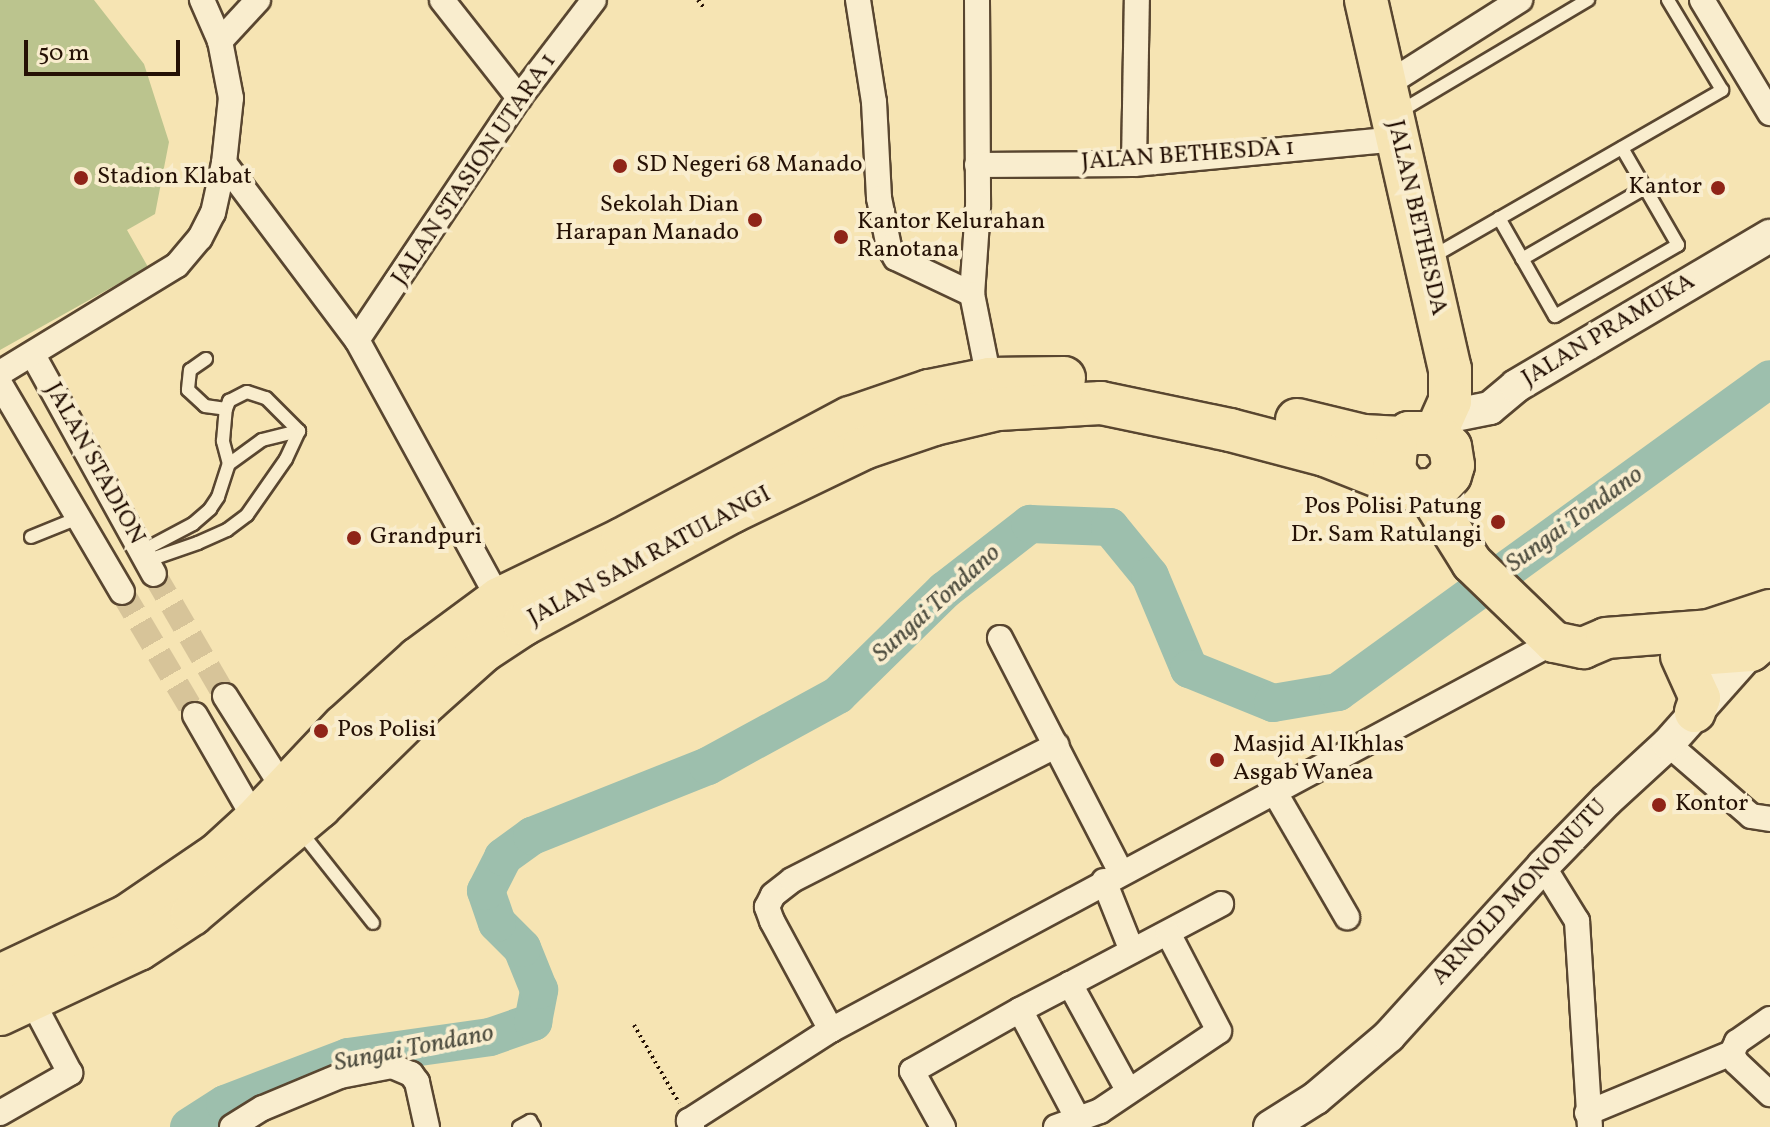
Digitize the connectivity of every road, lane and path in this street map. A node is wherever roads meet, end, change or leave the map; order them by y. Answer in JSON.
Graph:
{"nodes":[{"id":1,"x":202,"y":0,"type":"edge"},
{"id":2,"x":258,"y":0,"type":"edge"},
{"id":3,"x":442,"y":0,"type":"edge"},
{"id":4,"x":594,"y":0,"type":"edge"},
{"id":5,"x":698,"y":0,"type":"edge"},
{"id":6,"x":858,"y":0,"type":"edge"},
{"id":7,"x":977,"y":0,"type":"edge"},
{"id":8,"x":1137,"y":0,"type":"edge"},
{"id":9,"x":1366,"y":0,"type":"edge"},
{"id":10,"x":1520,"y":0,"type":"edge"},
{"id":11,"x":1588,"y":0,"type":"edge"},
{"id":12,"x":1668,"y":0,"type":"edge"},
{"id":13,"x":1702,"y":0,"type":"edge"},
{"id":14,"x":704,"y":8,"type":"dead end"},
{"id":15,"x":220,"y":41,"type":"junction"},
{"id":16,"x":519,"y":98,"type":"junction"},
{"id":17,"x":1392,"y":113,"type":"junction"},
{"id":18,"x":1770,"y":113,"type":"edge"},
{"id":19,"x":1622,"y":148,"type":"junction"},
{"id":20,"x":224,"y":163,"type":"junction"},
{"id":21,"x":1134,"y":164,"type":"junction"},
{"id":22,"x":977,"y":165,"type":"junction"},
{"id":23,"x":1645,"y":188,"type":"junction"},
{"id":24,"x":1499,"y":218,"type":"junction"},
{"id":25,"x":1770,"y":236,"type":"edge"},
{"id":26,"x":1522,"y":259,"type":"junction"},
{"id":27,"x":1425,"y":260,"type":"junction"},
{"id":28,"x":972,"y":294,"type":"junction"},
{"id":29,"x":357,"y":340,"type":"junction"},
{"id":30,"x":33,"y":355,"type":"junction"},
{"id":31,"x":206,"y":359,"type":"dead end"},
{"id":32,"x":0,"y":373,"type":"edge"},
{"id":33,"x":989,"y":379,"type":"junction"},
{"id":34,"x":0,"y":384,"type":"edge"},
{"id":35,"x":226,"y":409,"type":"junction"},
{"id":36,"x":1428,"y":430,"type":"junction"},
{"id":37,"x":299,"y":431,"type":"junction"},
{"id":38,"x":229,"y":464,"type":"junction"},
{"id":39,"x":1416,"y":489,"type":"junction"},
{"id":40,"x":78,"y":518,"type":"junction"},
{"id":41,"x":31,"y":537,"type":"dead end"},
{"id":42,"x":147,"y":562,"type":"junction"},
{"id":43,"x":122,"y":592,"type":"tunnel mouth"},
{"id":44,"x":499,"y":599,"type":"junction"},
{"id":45,"x":1758,"y":632,"type":"edge"},
{"id":46,"x":1000,"y":638,"type":"dead end"},
{"id":47,"x":1568,"y":645,"type":"junction"},
{"id":48,"x":1681,"y":656,"type":"junction"},
{"id":49,"x":225,"y":696,"type":"tunnel mouth"},
{"id":50,"x":1695,"y":712,"type":"junction"},
{"id":51,"x":195,"y":715,"type":"tunnel mouth"},
{"id":52,"x":1668,"y":744,"type":"junction"},
{"id":53,"x":1057,"y":745,"type":"junction"},
{"id":54,"x":1274,"y":791,"type":"junction"},
{"id":55,"x":1770,"y":819,"type":"edge"},
{"id":56,"x":282,"y":821,"type":"junction"},
{"id":57,"x":1543,"y":866,"type":"junction"},
{"id":58,"x":1112,"y":876,"type":"junction"},
{"id":59,"x":1221,"y":904,"type":"dead end"},
{"id":60,"x":1347,"y":917,"type":"dead end"},
{"id":61,"x":373,"y":923,"type":"dead end"},
{"id":62,"x":1168,"y":933,"type":"junction"},
{"id":63,"x":1132,"y":951,"type":"junction"},
{"id":64,"x":1070,"y":984,"type":"junction"},
{"id":65,"x":10,"y":996,"type":"edge"},
{"id":66,"x":1020,"y":1010,"type":"junction"},
{"id":67,"x":1770,"y":1019,"type":"edge"},
{"id":68,"x":634,"y":1025,"type":"dead end"},
{"id":69,"x":831,"y":1030,"type":"junction"},
{"id":70,"x":1732,"y":1053,"type":"junction"},
{"id":71,"x":1128,"y":1090,"type":"junction"},
{"id":72,"x":1770,"y":1094,"type":"edge"},
{"id":73,"x":0,"y":1113,"type":"edge"},
{"id":74,"x":1086,"y":1121,"type":"edge"},
{"id":75,"x":1588,"y":1123,"type":"edge"},
{"id":76,"x":686,"y":1125,"type":"edge"},
{"id":77,"x":232,"y":1127,"type":"edge"},
{"id":78,"x":427,"y":1127,"type":"edge"},
{"id":79,"x":519,"y":1127,"type":"edge"},
{"id":80,"x":534,"y":1127,"type":"edge"},
{"id":81,"x":943,"y":1127,"type":"edge"},
{"id":82,"x":1270,"y":1127,"type":"edge"}],
"edges":[{"from":1,"to":15,"type":"street"},
{"from":2,"to":15,"type":"street"},
{"from":3,"to":16,"type":"street"},
{"from":4,"to":16,"type":"street","name":"JALAN STASION UTARA 1"},
{"from":5,"to":14,"type":"path"},
{"from":6,"to":28,"type":"street"},
{"from":7,"to":22,"type":"street"},
{"from":8,"to":21,"type":"street"},
{"from":9,"to":17,"type":"highway","name":"JALAN BETHESDA"},
{"from":10,"to":17,"type":"street"},
{"from":11,"to":17,"type":"lane"},
{"from":12,"to":19,"type":"lane"},
{"from":13,"to":18,"type":"street"},
{"from":15,"to":20,"type":"street"},
{"from":16,"to":29,"type":"street","name":"JALAN STASION UTARA 1"},
{"from":17,"to":21,"type":"street","name":"JALAN BETHESDA 1"},
{"from":17,"to":27,"type":"highway","name":"JALAN BETHESDA"},
{"from":19,"to":23,"type":"lane"},
{"from":19,"to":24,"type":"lane"},
{"from":20,"to":29,"type":"street"},
{"from":20,"to":30,"type":"street"},
{"from":21,"to":22,"type":"street","name":"JALAN BETHESDA 1"},
{"from":22,"to":28,"type":"street"},
{"from":23,"to":26,"type":"lane"},
{"from":23,"to":26,"type":"lane"},
{"from":24,"to":26,"type":"lane"},
{"from":24,"to":27,"type":"lane"},
{"from":25,"to":36,"type":"street","name":"JALAN PRAMUKA"},
{"from":27,"to":36,"type":"highway","name":"JALAN BETHESDA"},
{"from":28,"to":33,"type":"street"},
{"from":29,"to":44,"type":"street"},
{"from":30,"to":32,"type":"street"},
{"from":30,"to":42,"type":"street","name":"JALAN STADION"},
{"from":31,"to":35,"type":"lane"},
{"from":33,"to":36,"type":"highway"},
{"from":33,"to":44,"type":"highway"},
{"from":34,"to":40,"type":"street","name":"JALAN STADION"},
{"from":35,"to":37,"type":"lane"},
{"from":35,"to":38,"type":"lane"},
{"from":36,"to":39,"type":"highway","name":"JALAN BETHESDA"},
{"from":37,"to":38,"type":"lane"},
{"from":37,"to":42,"type":"lane"},
{"from":38,"to":42,"type":"lane"},
{"from":39,"to":47,"type":"main road"},
{"from":39,"to":56,"type":"highway","name":"JALAN SAM RATULANGI"},
{"from":40,"to":41,"type":"lane"},
{"from":40,"to":43,"type":"street","name":"JALAN STADION"},
{"from":44,"to":56,"type":"highway"},
{"from":45,"to":47,"type":"main road"},
{"from":45,"to":48,"type":"main road"},
{"from":45,"to":50,"type":"street","name":"ARNOLD MONONUTU"},
{"from":46,"to":53,"type":"street"},
{"from":47,"to":48,"type":"main road"},
{"from":47,"to":54,"type":"street"},
{"from":48,"to":50,"type":"main road"},
{"from":49,"to":56,"type":"street"},
{"from":50,"to":52,"type":"street","name":"ARNOLD MONONUTU"},
{"from":51,"to":56,"type":"street"},
{"from":52,"to":55,"type":"street"},
{"from":52,"to":57,"type":"street","name":"ARNOLD MONONUTU"},
{"from":53,"to":58,"type":"street"},
{"from":53,"to":69,"type":"street"},
{"from":54,"to":58,"type":"street"},
{"from":54,"to":60,"type":"street"},
{"from":56,"to":61,"type":"lane"},
{"from":56,"to":65,"type":"highway"},
{"from":57,"to":75,"type":"street"},
{"from":57,"to":82,"type":"street","name":"ARNOLD MONONUTU"},
{"from":58,"to":63,"type":"street"},
{"from":58,"to":69,"type":"street"},
{"from":59,"to":62,"type":"street"},
{"from":62,"to":63,"type":"street"},
{"from":62,"to":71,"type":"street"},
{"from":63,"to":64,"type":"street"},
{"from":64,"to":66,"type":"street"},
{"from":64,"to":71,"type":"street"},
{"from":65,"to":73,"type":"street"},
{"from":66,"to":74,"type":"street"},
{"from":66,"to":81,"type":"street"},
{"from":67,"to":70,"type":"street"},
{"from":68,"to":76,"type":"path"},
{"from":69,"to":76,"type":"street"},
{"from":70,"to":72,"type":"street"},
{"from":70,"to":75,"type":"street"},
{"from":71,"to":74,"type":"street"},
{"from":77,"to":78,"type":"street"},
{"from":79,"to":80,"type":"lane"}]}
